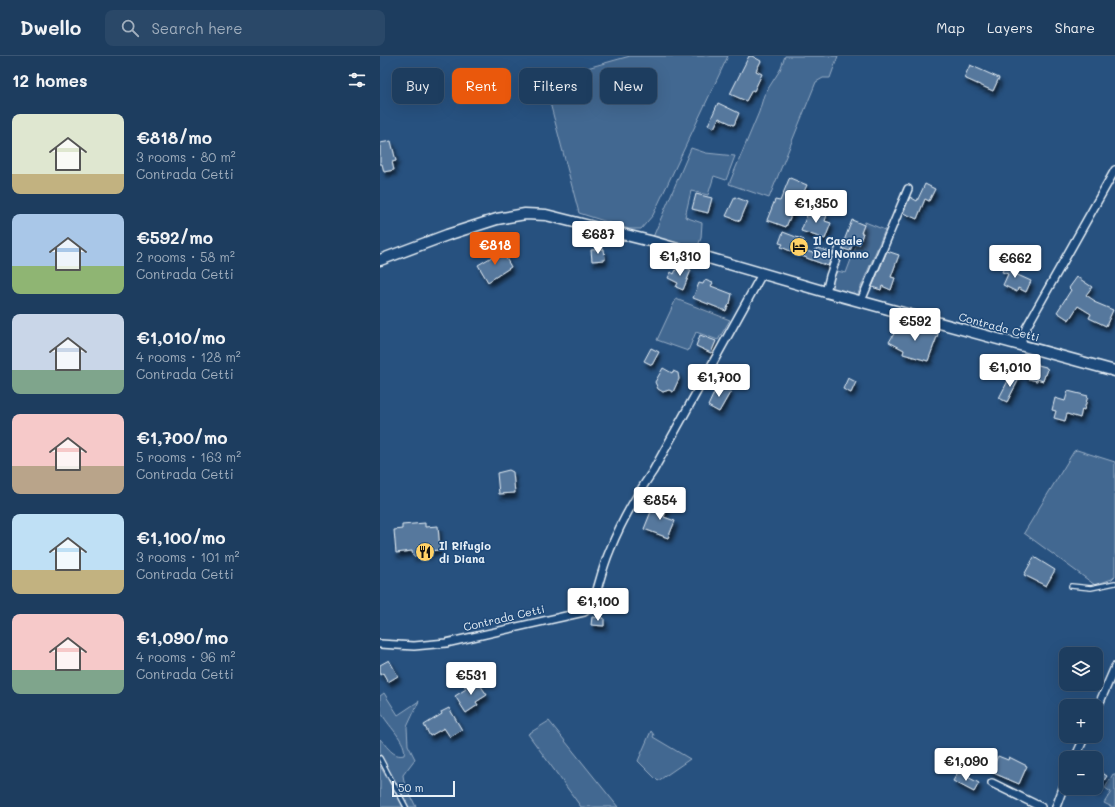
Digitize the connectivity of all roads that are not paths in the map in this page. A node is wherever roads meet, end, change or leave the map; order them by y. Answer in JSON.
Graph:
{"nodes":[{"id":1,"x":1115,"y":170,"type":"edge"},
{"id":2,"x":908,"y":189,"type":"dead end"},
{"id":3,"x":839,"y":250,"type":"dead end"},
{"id":4,"x":380,"y":260,"type":"edge"},
{"id":5,"x":762,"y":274,"type":"junction"},
{"id":6,"x":826,"y":292,"type":"junction"},
{"id":7,"x":861,"y":301,"type":"junction"},
{"id":8,"x":1020,"y":345,"type":"junction"},
{"id":9,"x":1115,"y":371,"type":"edge"},
{"id":10,"x":1115,"y":583,"type":"edge"},
{"id":11,"x":1071,"y":586,"type":"dead end"},
{"id":12,"x":380,"y":644,"type":"edge"},
{"id":13,"x":1115,"y":668,"type":"edge"},
{"id":14,"x":1101,"y":699,"type":"edge"},
{"id":15,"x":380,"y":758,"type":"edge"},
{"id":16,"x":992,"y":784,"type":"dead end"},
{"id":17,"x":1060,"y":795,"type":"edge"},
{"id":18,"x":406,"y":807,"type":"edge"},
{"id":19,"x":1041,"y":807,"type":"edge"},
{"id":20,"x":1056,"y":807,"type":"edge"}],
"edges":[{"from":1,"to":8,"type":"street"},
{"from":2,"to":7,"type":"street"},
{"from":3,"to":6,"type":"street"},
{"from":4,"to":5,"type":"main road","name":"Contrada Cetti"},
{"from":5,"to":6,"type":"main road","name":"Contrada Cetti"},
{"from":5,"to":12,"type":"street","name":"Contrada Cetti"},
{"from":6,"to":7,"type":"main road","name":"Contrada Cetti"},
{"from":7,"to":8,"type":"main road","name":"Contrada Cetti"},
{"from":8,"to":9,"type":"main road","name":"Contrada Cetti"},
{"from":10,"to":11,"type":"lane"},
{"from":13,"to":14,"type":"street"},
{"from":15,"to":18,"type":"lane"},
{"from":16,"to":19,"type":"street"},
{"from":17,"to":20,"type":"street"}]}
